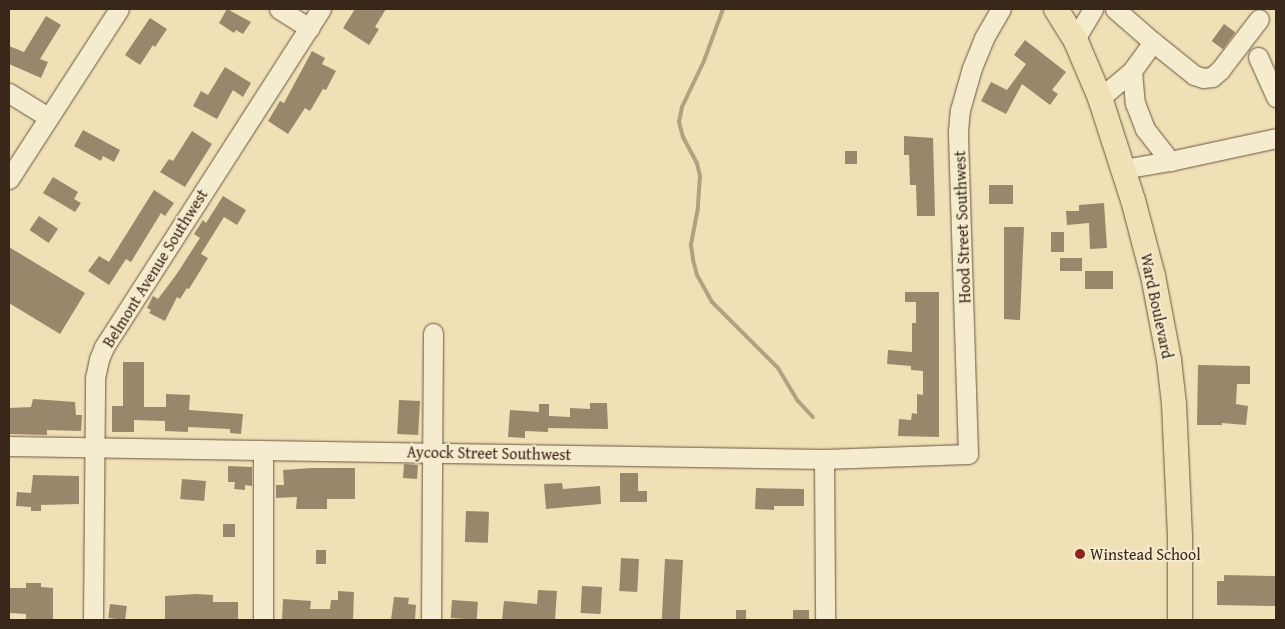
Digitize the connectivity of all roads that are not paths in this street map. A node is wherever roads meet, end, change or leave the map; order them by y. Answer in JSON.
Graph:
{"nodes":[{"id":1,"x":119,"y":9,"type":"edge"},
{"id":2,"x":279,"y":9,"type":"edge"},
{"id":3,"x":321,"y":9,"type":"edge"},
{"id":4,"x":1001,"y":9,"type":"edge"},
{"id":5,"x":1056,"y":9,"type":"edge"},
{"id":6,"x":1093,"y":9,"type":"edge"},
{"id":7,"x":1115,"y":9,"type":"edge"},
{"id":8,"x":1259,"y":19,"type":"dead end"},
{"id":9,"x":309,"y":28,"type":"junction"},
{"id":10,"x":1074,"y":39,"type":"junction"},
{"id":11,"x":1153,"y":42,"type":"junction"},
{"id":12,"x":1258,"y":57,"type":"dead end"},
{"id":13,"x":1132,"y":71,"type":"junction"},
{"id":14,"x":9,"y":93,"type":"edge"},
{"id":15,"x":1100,"y":98,"type":"junction"},
{"id":16,"x":1276,"y":98,"type":"edge"},
{"id":17,"x":48,"y":117,"type":"junction"},
{"id":18,"x":1276,"y":138,"type":"edge"},
{"id":19,"x":1170,"y":161,"type":"junction"},
{"id":20,"x":1123,"y":169,"type":"junction"},
{"id":21,"x":9,"y":180,"type":"edge"},
{"id":22,"x":433,"y":333,"type":"dead end"},
{"id":23,"x":9,"y":446,"type":"edge"},
{"id":24,"x":95,"y":447,"type":"junction"},
{"id":25,"x":263,"y":450,"type":"junction"},
{"id":26,"x":432,"y":453,"type":"junction"},
{"id":27,"x":968,"y":454,"type":"joint"},
{"id":28,"x":824,"y":460,"type":"junction"},
{"id":29,"x":93,"y":620,"type":"edge"},
{"id":30,"x":263,"y":620,"type":"edge"},
{"id":31,"x":431,"y":620,"type":"edge"},
{"id":32,"x":825,"y":620,"type":"edge"},
{"id":33,"x":1180,"y":620,"type":"edge"}],
"edges":[{"from":1,"to":17,"type":"street"},
{"from":2,"to":9,"type":"street"},
{"from":3,"to":9,"type":"street","name":"Belmont Avenue Southwest"},
{"from":4,"to":27,"type":"street","name":"Hood Street Southwest"},
{"from":5,"to":10,"type":"main road","name":"Ward Boulevard"},
{"from":6,"to":10,"type":"street"},
{"from":7,"to":11,"type":"street"},
{"from":8,"to":11,"type":"street"},
{"from":9,"to":24,"type":"street","name":"Belmont Avenue Southwest"},
{"from":10,"to":15,"type":"main road","name":"Ward Boulevard"},
{"from":11,"to":13,"type":"street"},
{"from":12,"to":16,"type":"street"},
{"from":13,"to":15,"type":"street"},
{"from":13,"to":19,"type":"street"},
{"from":14,"to":17,"type":"street"},
{"from":15,"to":20,"type":"main road","name":"Ward Boulevard"},
{"from":17,"to":21,"type":"street"},
{"from":18,"to":19,"type":"street"},
{"from":19,"to":20,"type":"street"},
{"from":20,"to":33,"type":"main road","name":"Ward Boulevard"},
{"from":22,"to":26,"type":"street"},
{"from":23,"to":24,"type":"street","name":"Aycock Street Southwest"},
{"from":24,"to":25,"type":"street","name":"Aycock Street Southwest"},
{"from":24,"to":29,"type":"street","name":"Belmont Avenue Southwest"},
{"from":25,"to":26,"type":"street","name":"Aycock Street Southwest"},
{"from":25,"to":30,"type":"street"},
{"from":26,"to":28,"type":"street","name":"Aycock Street Southwest"},
{"from":26,"to":31,"type":"street"},
{"from":27,"to":28,"type":"street","name":"Aycock Street Southwest"},
{"from":28,"to":32,"type":"street"}]}
